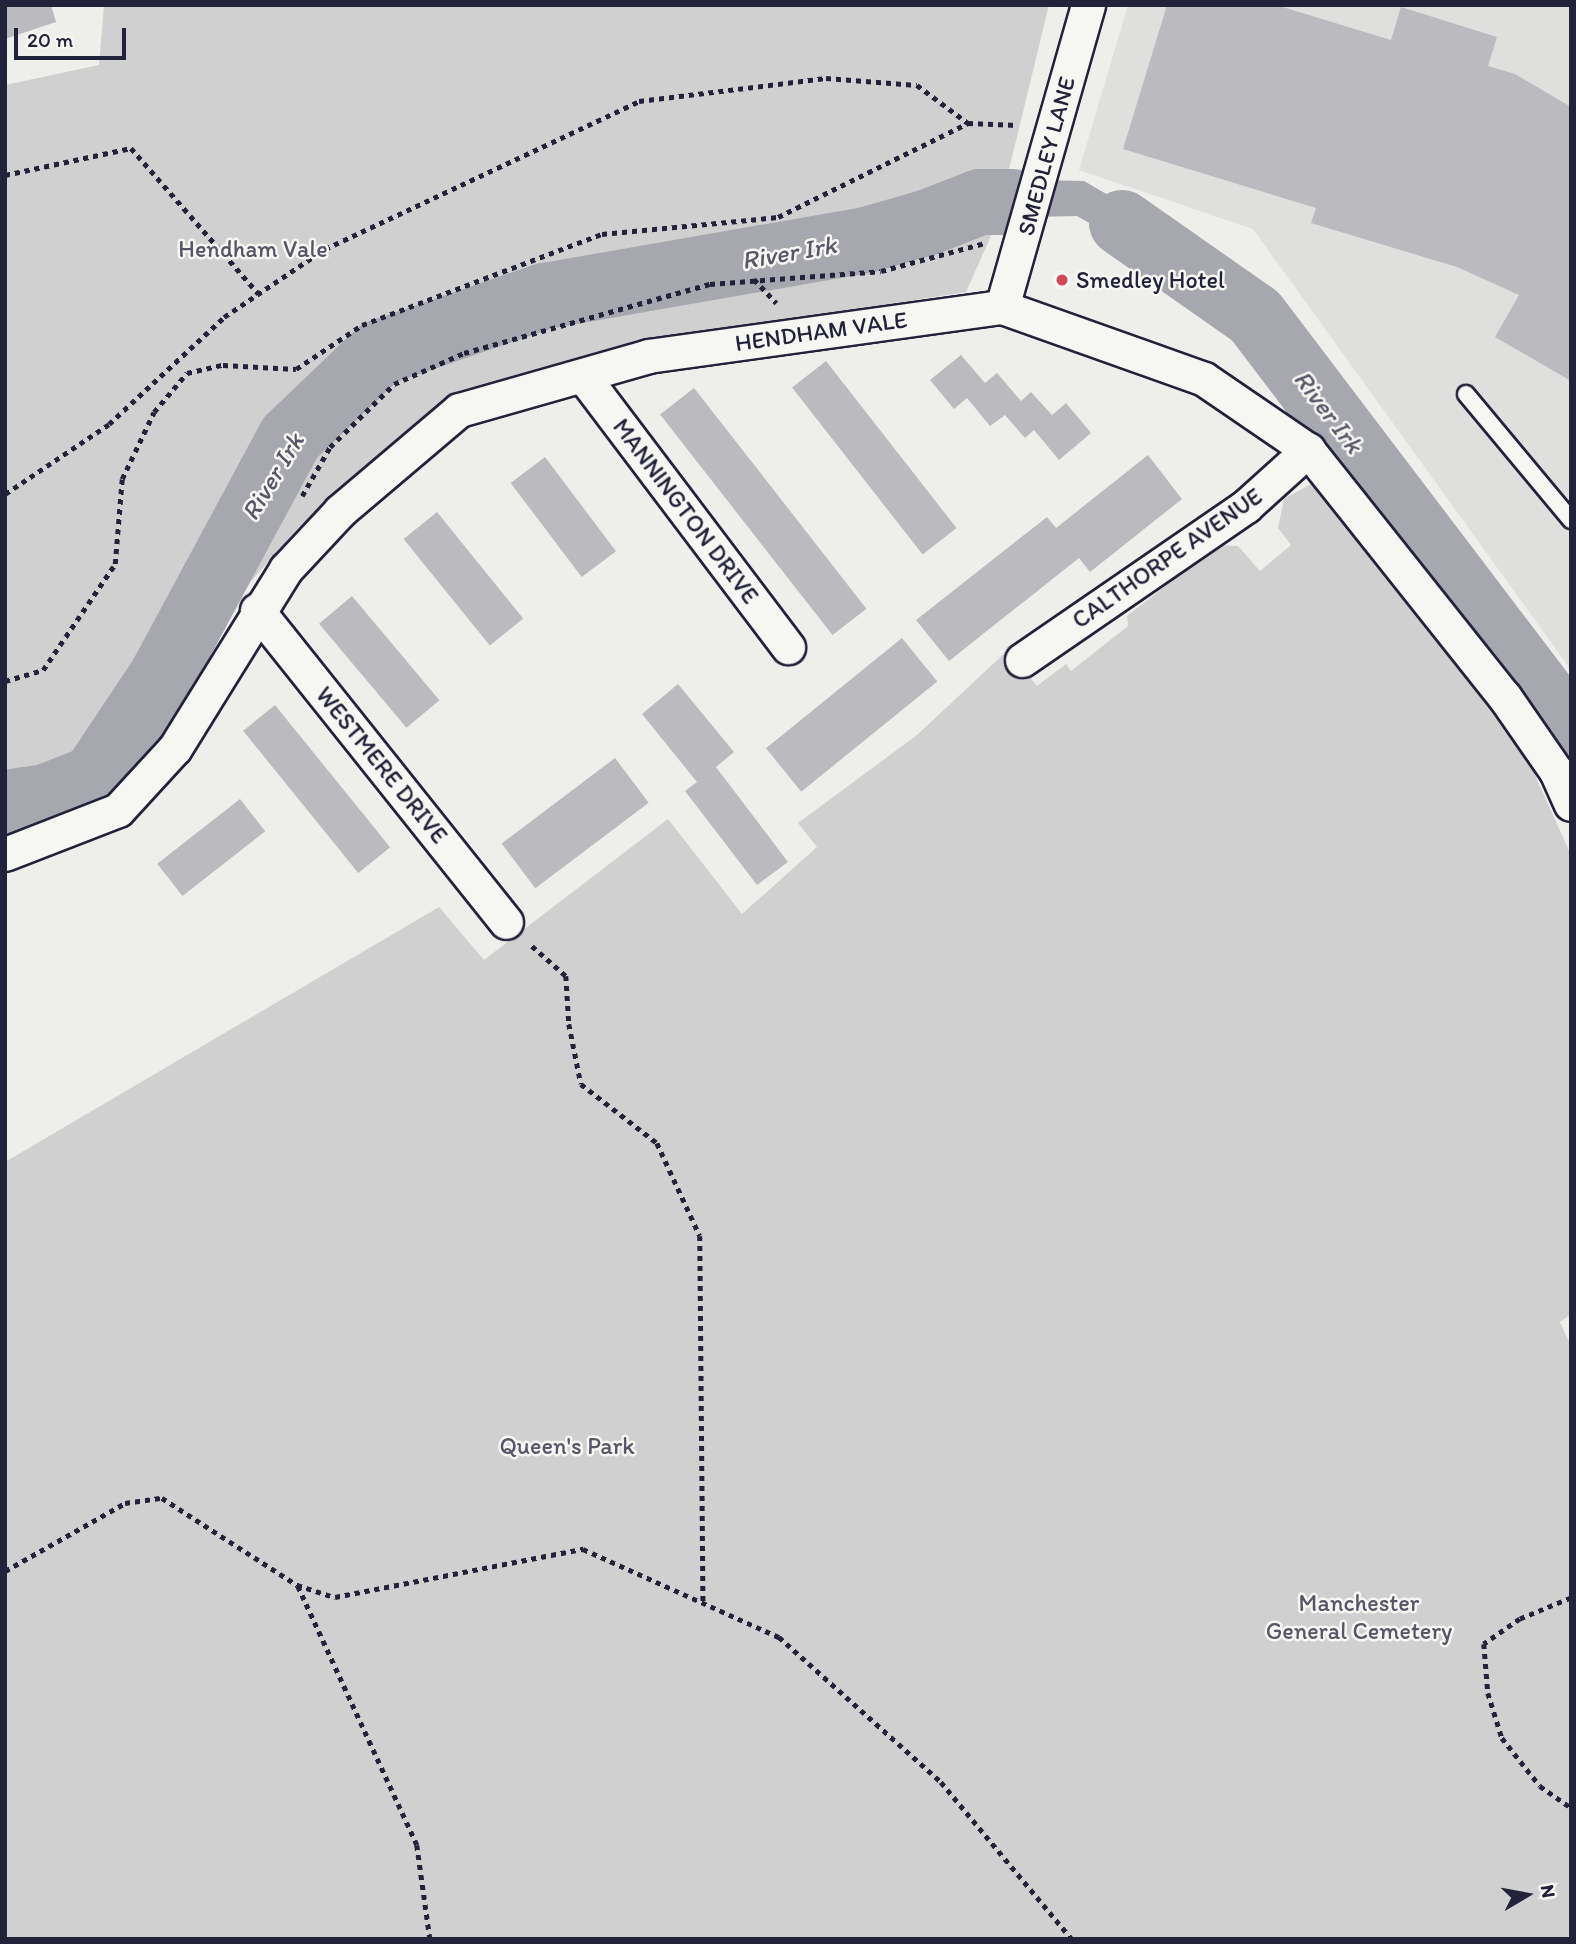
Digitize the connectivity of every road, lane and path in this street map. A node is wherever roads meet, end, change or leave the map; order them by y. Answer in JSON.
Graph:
{"nodes":[{"id":1,"x":1088,"y":5,"type":"edge"},
{"id":2,"x":968,"y":123,"type":"junction"},
{"id":3,"x":1054,"y":127,"type":"junction"},
{"id":4,"x":5,"y":175,"type":"edge"},
{"id":5,"x":259,"y":294,"type":"junction"},
{"id":6,"x":1002,"y":307,"type":"junction"},
{"id":7,"x":583,"y":376,"type":"junction"},
{"id":8,"x":1466,"y":394,"type":"dead end"},
{"id":9,"x":1308,"y":450,"type":"junction"},
{"id":10,"x":5,"y":494,"type":"edge"},
{"id":11,"x":1571,"y":520,"type":"edge"},
{"id":12,"x":257,"y":610,"type":"junction"},
{"id":13,"x":788,"y":647,"type":"dead end"},
{"id":14,"x":1022,"y":660,"type":"dead end"},
{"id":15,"x":5,"y":681,"type":"edge"},
{"id":16,"x":1571,"y":804,"type":"edge"},
{"id":17,"x":5,"y":854,"type":"edge"},
{"id":18,"x":506,"y":922,"type":"joint"},
{"id":19,"x":5,"y":1571,"type":"edge"},
{"id":20,"x":297,"y":1585,"type":"junction"},
{"id":21,"x":1571,"y":1598,"type":"edge"},
{"id":22,"x":703,"y":1603,"type":"junction"},
{"id":23,"x":1571,"y":1808,"type":"edge"},
{"id":24,"x":430,"y":1939,"type":"edge"},
{"id":25,"x":1072,"y":1939,"type":"edge"}],
"edges":[{"from":1,"to":3,"type":"street","name":"SMEDLEY LANE"},
{"from":2,"to":3,"type":"path"},
{"from":2,"to":5,"type":"path"},
{"from":2,"to":15,"type":"path"},
{"from":3,"to":6,"type":"street","name":"SMEDLEY LANE"},
{"from":4,"to":5,"type":"path"},
{"from":5,"to":10,"type":"path"},
{"from":6,"to":7,"type":"street","name":"HENDHAM VALE"},
{"from":6,"to":9,"type":"street"},
{"from":7,"to":12,"type":"street","name":"HENDHAM VALE"},
{"from":7,"to":13,"type":"street","name":"MANNINGTON DRIVE"},
{"from":8,"to":11,"type":"lane"},
{"from":9,"to":14,"type":"street","name":"CALTHORPE AVENUE"},
{"from":9,"to":16,"type":"street"},
{"from":12,"to":17,"type":"street","name":"HENDHAM VALE"},
{"from":12,"to":18,"type":"street","name":"WESTMERE DRIVE"},
{"from":18,"to":22,"type":"path"},
{"from":19,"to":20,"type":"path"},
{"from":20,"to":22,"type":"path"},
{"from":20,"to":24,"type":"path"},
{"from":21,"to":23,"type":"path"},
{"from":22,"to":25,"type":"path"}]}
